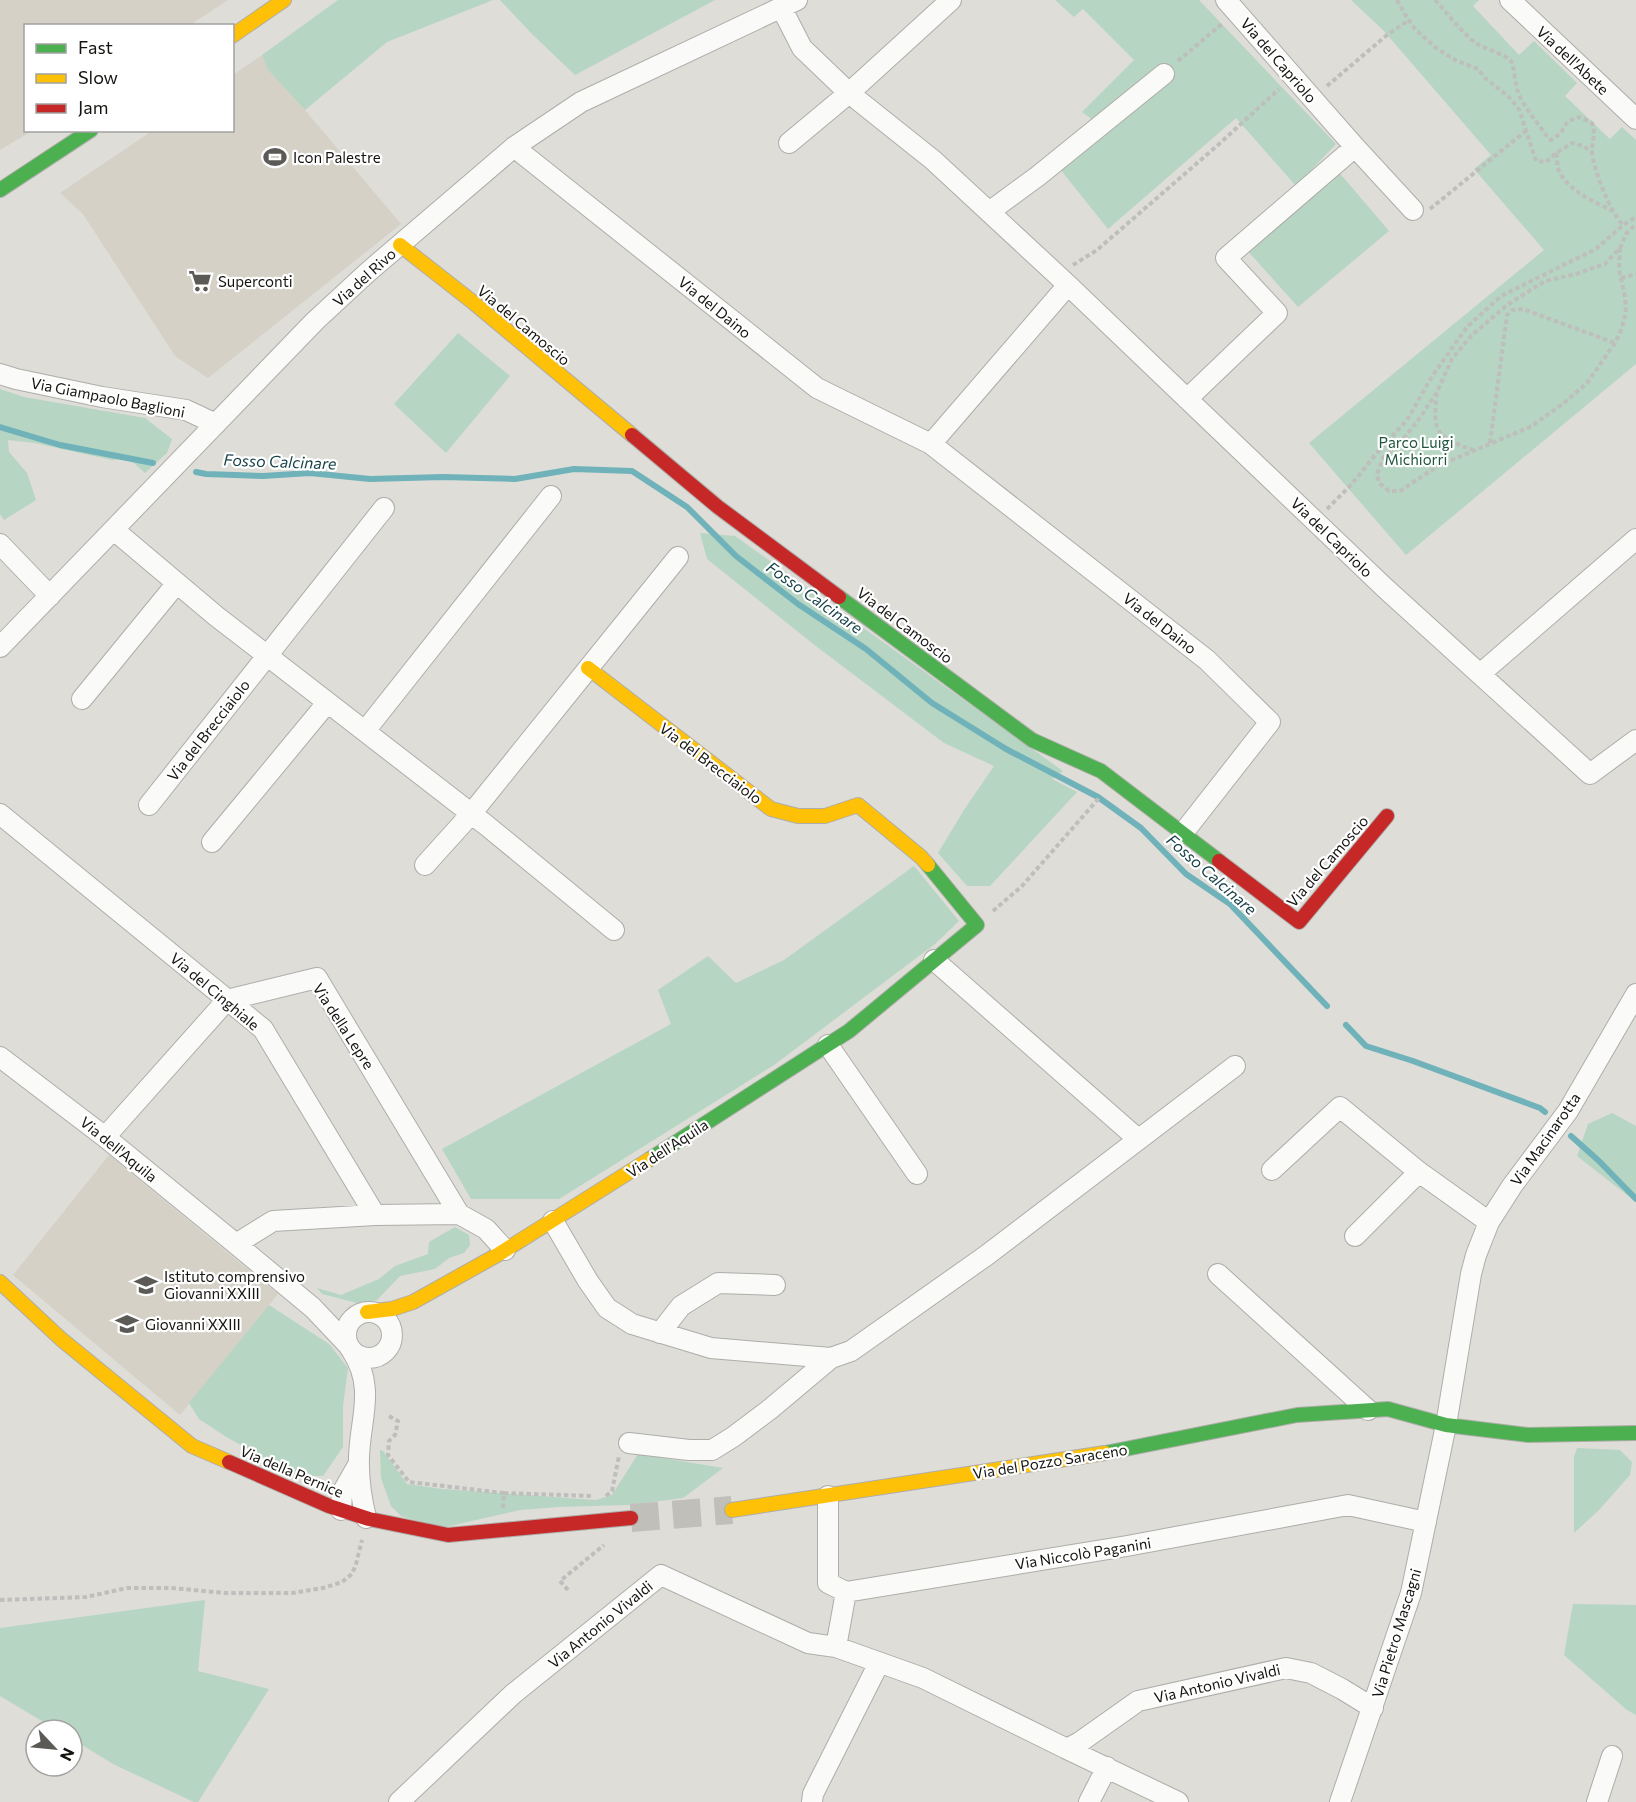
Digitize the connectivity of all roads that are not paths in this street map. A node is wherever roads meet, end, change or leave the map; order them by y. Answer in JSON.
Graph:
{"nodes":[{"id":1,"x":284,"y":0,"type":"edge"},
{"id":2,"x":951,"y":0,"type":"edge"},
{"id":3,"x":1510,"y":0,"type":"edge"},
{"id":4,"x":789,"y":4,"type":"edge"},
{"id":5,"x":1231,"y":6,"type":"edge"},
{"id":6,"x":234,"y":35,"type":"edge"},
{"id":7,"x":1164,"y":74,"type":"road end"},
{"id":8,"x":849,"y":93,"type":"junction"},
{"id":9,"x":1636,"y":119,"type":"edge"},
{"id":10,"x":88,"y":132,"type":"edge"},
{"id":11,"x":789,"y":143,"type":"dead end"},
{"id":12,"x":514,"y":147,"type":"junction"},
{"id":13,"x":1355,"y":147,"type":"junction"},
{"id":14,"x":0,"y":190,"type":"edge"},
{"id":15,"x":1413,"y":210,"type":"road end"},
{"id":16,"x":989,"y":212,"type":"junction"},
{"id":17,"x":400,"y":245,"type":"junction"},
{"id":18,"x":1063,"y":280,"type":"junction"},
{"id":19,"x":0,"y":374,"type":"edge"},
{"id":20,"x":1187,"y":399,"type":"junction"},
{"id":21,"x":216,"y":424,"type":"junction"},
{"id":22,"x":931,"y":444,"type":"junction"},
{"id":23,"x":552,"y":496,"type":"dead end"},
{"id":24,"x":384,"y":508,"type":"dead end"},
{"id":25,"x":114,"y":530,"type":"junction"},
{"id":26,"x":1636,"y":539,"type":"edge"},
{"id":27,"x":0,"y":544,"type":"edge"},
{"id":28,"x":678,"y":556,"type":"dead end"},
{"id":29,"x":177,"y":583,"type":"junction"},
{"id":30,"x":50,"y":596,"type":"junction"},
{"id":31,"x":0,"y":647,"type":"edge"},
{"id":32,"x":267,"y":656,"type":"junction"},
{"id":33,"x":588,"y":668,"type":"junction"},
{"id":34,"x":1480,"y":674,"type":"junction"},
{"id":35,"x":82,"y":699,"type":"dead end"},
{"id":36,"x":327,"y":702,"type":"junction"},
{"id":37,"x":365,"y":731,"type":"junction"},
{"id":38,"x":1636,"y":740,"type":"edge"},
{"id":39,"x":149,"y":805,"type":"dead end"},
{"id":40,"x":0,"y":814,"type":"edge"},
{"id":41,"x":471,"y":814,"type":"junction"},
{"id":42,"x":1387,"y":816,"type":"dead end"},
{"id":43,"x":1183,"y":833,"type":"junction"},
{"id":44,"x":212,"y":842,"type":"dead end"},
{"id":45,"x":425,"y":865,"type":"dead end"},
{"id":46,"x":976,"y":925,"type":"joint"},
{"id":47,"x":614,"y":930,"type":"dead end"},
{"id":48,"x":934,"y":960,"type":"junction"},
{"id":49,"x":1636,"y":994,"type":"edge"},
{"id":50,"x":227,"y":1000,"type":"junction"},
{"id":51,"x":828,"y":1045,"type":"junction"},
{"id":52,"x":0,"y":1057,"type":"edge"},
{"id":53,"x":1235,"y":1066,"type":"dead end"},
{"id":54,"x":105,"y":1137,"type":"junction"},
{"id":55,"x":1138,"y":1139,"type":"junction"},
{"id":56,"x":1272,"y":1170,"type":"dead end"},
{"id":57,"x":1419,"y":1172,"type":"junction"},
{"id":58,"x":917,"y":1174,"type":"dead end"},
{"id":59,"x":459,"y":1214,"type":"junction"},
{"id":60,"x":375,"y":1215,"type":"junction"},
{"id":61,"x":553,"y":1221,"type":"junction"},
{"id":62,"x":1489,"y":1222,"type":"junction"},
{"id":63,"x":1355,"y":1236,"type":"dead end"},
{"id":64,"x":236,"y":1244,"type":"junction"},
{"id":65,"x":505,"y":1250,"type":"junction"},
{"id":66,"x":1218,"y":1274,"type":"dead end"},
{"id":67,"x":0,"y":1282,"type":"edge"},
{"id":68,"x":775,"y":1285,"type":"dead end"},
{"id":69,"x":305,"y":1302,"type":"junction"},
{"id":70,"x":413,"y":1302,"type":"junction"},
{"id":71,"x":361,"y":1315,"type":"junction"},
{"id":72,"x":392,"y":1332,"type":"junction"},
{"id":73,"x":660,"y":1333,"type":"junction"},
{"id":74,"x":350,"y":1348,"type":"junction"},
{"id":75,"x":383,"y":1354,"type":"junction"},
{"id":76,"x":831,"y":1358,"type":"junction"},
{"id":77,"x":367,"y":1393,"type":"junction"},
{"id":78,"x":1368,"y":1410,"type":"junction"},
{"id":79,"x":1446,"y":1425,"type":"junction"},
{"id":80,"x":1636,"y":1433,"type":"edge"},
{"id":81,"x":629,"y":1443,"type":"road end"},
{"id":82,"x":358,"y":1465,"type":"junction"},
{"id":83,"x":828,"y":1496,"type":"junction"},
{"id":84,"x":341,"y":1510,"type":"junction"},
{"id":85,"x":732,"y":1510,"type":"tunnel mouth"},
{"id":86,"x":631,"y":1518,"type":"tunnel mouth"},
{"id":87,"x":367,"y":1519,"type":"junction"},
{"id":88,"x":1426,"y":1522,"type":"junction"},
{"id":89,"x":846,"y":1592,"type":"junction"},
{"id":90,"x":836,"y":1647,"type":"junction"},
{"id":91,"x":879,"y":1663,"type":"junction"},
{"id":92,"x":1373,"y":1708,"type":"junction"},
{"id":93,"x":1067,"y":1749,"type":"junction"},
{"id":94,"x":1612,"y":1756,"type":"dead end"},
{"id":95,"x":1107,"y":1767,"type":"junction"},
{"id":96,"x":399,"y":1802,"type":"edge"},
{"id":97,"x":812,"y":1802,"type":"edge"},
{"id":98,"x":1089,"y":1802,"type":"edge"},
{"id":99,"x":1178,"y":1802,"type":"edge"},
{"id":100,"x":1340,"y":1802,"type":"edge"},
{"id":101,"x":1597,"y":1802,"type":"edge"}],
"edges":[{"from":1,"to":6,"type":"street"},
{"from":2,"to":8,"type":"street"},
{"from":3,"to":9,"type":"street","name":"Via dell'Abete"},
{"from":4,"to":8,"type":"street","name":"Via del Capriolo"},
{"from":4,"to":12,"type":"street","name":"Via del Rivo"},
{"from":5,"to":13,"type":"street","name":"Via del Capriolo"},
{"from":7,"to":16,"type":"street"},
{"from":8,"to":11,"type":"street"},
{"from":8,"to":16,"type":"street","name":"Via del Capriolo"},
{"from":10,"to":14,"type":"street"},
{"from":12,"to":17,"type":"street","name":"Via del Rivo"},
{"from":12,"to":22,"type":"street","name":"Via del Daino"},
{"from":13,"to":15,"type":"street","name":"Via del Capriolo"},
{"from":13,"to":20,"type":"street"},
{"from":16,"to":18,"type":"street","name":"Via del Capriolo"},
{"from":17,"to":21,"type":"street","name":"Via del Rivo"},
{"from":17,"to":43,"type":"street","name":"Via del Camoscio"},
{"from":18,"to":20,"type":"street","name":"Via del Capriolo"},
{"from":18,"to":22,"type":"street"},
{"from":19,"to":21,"type":"street","name":"Via Giampaolo Baglioni"},
{"from":20,"to":34,"type":"street","name":"Via del Capriolo"},
{"from":21,"to":25,"type":"street","name":"Via del Rivo"},
{"from":22,"to":43,"type":"street","name":"Via del Daino"},
{"from":23,"to":37,"type":"street"},
{"from":24,"to":32,"type":"street","name":"Via del Brecciaiolo"},
{"from":25,"to":29,"type":"street"},
{"from":25,"to":30,"type":"street","name":"Via del Rivo"},
{"from":26,"to":34,"type":"street"},
{"from":27,"to":30,"type":"street"},
{"from":28,"to":33,"type":"street"},
{"from":29,"to":32,"type":"street"},
{"from":29,"to":35,"type":"street"},
{"from":30,"to":31,"type":"street","name":"Via del Rivo"},
{"from":32,"to":36,"type":"street"},
{"from":32,"to":39,"type":"street","name":"Via del Brecciaiolo"},
{"from":33,"to":41,"type":"street"},
{"from":33,"to":46,"type":"street","name":"Via del Brecciaiolo"},
{"from":34,"to":38,"type":"street","name":"Via del Capriolo"},
{"from":36,"to":37,"type":"street"},
{"from":36,"to":44,"type":"street"},
{"from":37,"to":41,"type":"street"},
{"from":40,"to":50,"type":"street","name":"Via del Cinghiale"},
{"from":41,"to":45,"type":"street"},
{"from":41,"to":47,"type":"street"},
{"from":42,"to":43,"type":"street","name":"Via del Camoscio"},
{"from":46,"to":48,"type":"street","name":"Via dell'Aquila"},
{"from":48,"to":51,"type":"street","name":"Via dell'Aquila"},
{"from":48,"to":55,"type":"street"},
{"from":49,"to":62,"type":"street","name":"Via Macinarotta"},
{"from":50,"to":54,"type":"street"},
{"from":50,"to":59,"type":"street","name":"Via della Lepre"},
{"from":50,"to":60,"type":"street","name":"Via del Cinghiale"},
{"from":51,"to":58,"type":"street"},
{"from":51,"to":61,"type":"street","name":"Via dell'Aquila"},
{"from":52,"to":54,"type":"street","name":"Via dell'Aquila"},
{"from":53,"to":55,"type":"street"},
{"from":54,"to":64,"type":"street","name":"Via dell'Aquila"},
{"from":55,"to":76,"type":"street"},
{"from":56,"to":57,"type":"street"},
{"from":57,"to":62,"type":"street"},
{"from":57,"to":63,"type":"street"},
{"from":59,"to":60,"type":"street"},
{"from":59,"to":65,"type":"street"},
{"from":60,"to":64,"type":"street"},
{"from":61,"to":65,"type":"street","name":"Via dell'Aquila"},
{"from":61,"to":73,"type":"street"},
{"from":62,"to":79,"type":"street","name":"Via Macinarotta"},
{"from":64,"to":69,"type":"street","name":"Via dell'Aquila"},
{"from":65,"to":70,"type":"street","name":"Via dell'Aquila"},
{"from":66,"to":78,"type":"street"},
{"from":67,"to":84,"type":"street","name":"Via della Pernice"},
{"from":68,"to":73,"type":"street"},
{"from":69,"to":71,"type":"street"},
{"from":69,"to":74,"type":"street","name":"Via dell'Aquila"},
{"from":70,"to":71,"type":"street","name":"Via dell'Aquila"},
{"from":70,"to":72,"type":"street"},
{"from":71,"to":72,"type":"street"},
{"from":71,"to":74,"type":"street"},
{"from":72,"to":75,"type":"street"},
{"from":73,"to":76,"type":"street"},
{"from":74,"to":75,"type":"street"},
{"from":74,"to":77,"type":"street","name":"Via dell'Aquila"},
{"from":75,"to":77,"type":"street"},
{"from":76,"to":81,"type":"street"},
{"from":77,"to":82,"type":"street","name":"Via dell'Aquila"},
{"from":78,"to":79,"type":"street","name":"Via del Pozzo Saraceno"},
{"from":78,"to":83,"type":"street","name":"Via del Pozzo Saraceno"},
{"from":79,"to":80,"type":"street","name":"Via del Pozzo Saraceno"},
{"from":79,"to":88,"type":"street","name":"Via Pietro Mascagni"},
{"from":82,"to":84,"type":"street"},
{"from":82,"to":87,"type":"street","name":"Via dell'Aquila"},
{"from":83,"to":85,"type":"street","name":"Via del Pozzo Saraceno"},
{"from":83,"to":89,"type":"street"},
{"from":84,"to":87,"type":"street","name":"Via della Pernice"},
{"from":86,"to":87,"type":"street","name":"Via della Pernice"},
{"from":88,"to":89,"type":"street","name":"Via Niccolò Paganini"},
{"from":88,"to":92,"type":"street","name":"Via Pietro Mascagni"},
{"from":89,"to":90,"type":"street"},
{"from":90,"to":91,"type":"street","name":"Via Antonio Vivaldi"},
{"from":90,"to":96,"type":"street","name":"Via Antonio Vivaldi"},
{"from":91,"to":93,"type":"street","name":"Via Antonio Vivaldi"},
{"from":91,"to":97,"type":"street"},
{"from":92,"to":93,"type":"street","name":"Via Antonio Vivaldi"},
{"from":92,"to":100,"type":"street","name":"Via Pietro Mascagni"},
{"from":93,"to":95,"type":"street","name":"Via Antonio Vivaldi"},
{"from":94,"to":101,"type":"street"},
{"from":95,"to":98,"type":"street"},
{"from":95,"to":99,"type":"street","name":"Via Antonio Vivaldi"}]}
